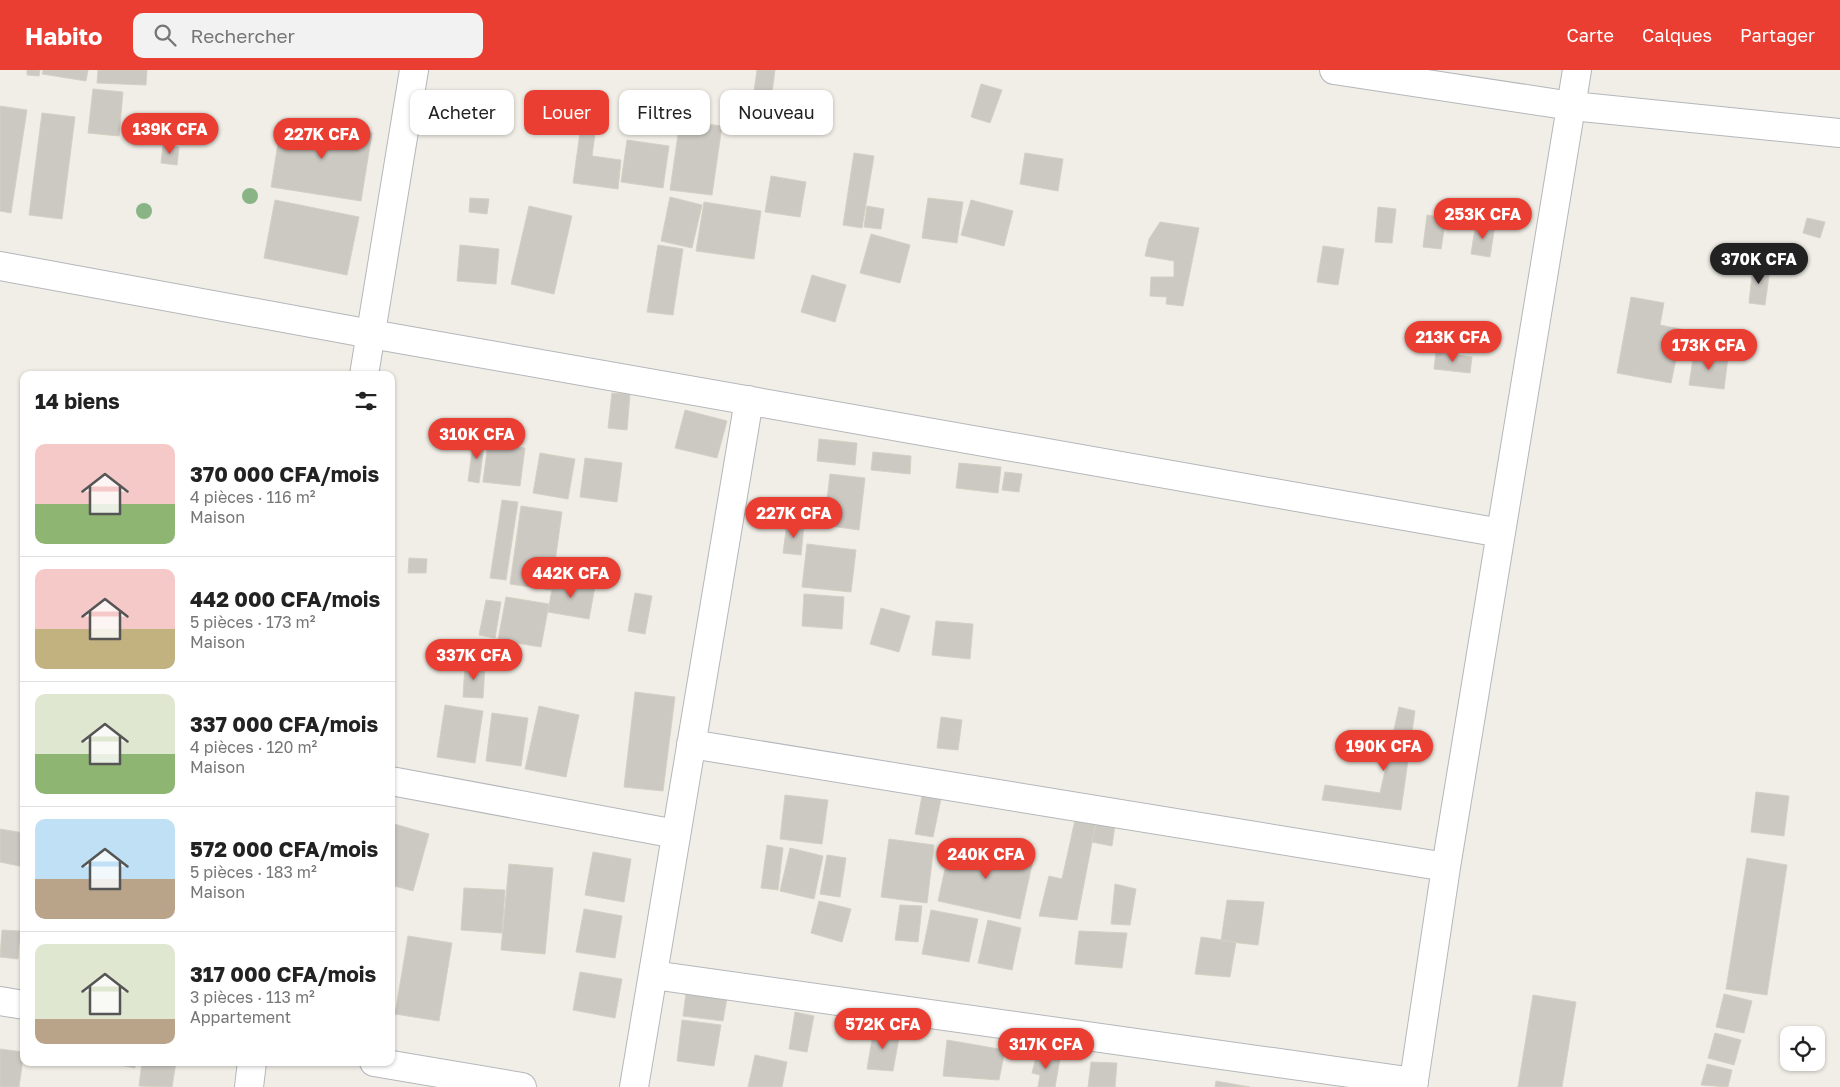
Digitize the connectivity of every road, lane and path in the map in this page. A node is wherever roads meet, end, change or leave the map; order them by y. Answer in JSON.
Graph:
{"nodes":[{"id":1,"x":414,"y":70,"type":"edge"},
{"id":2,"x":1334,"y":70,"type":"edge"},
{"id":3,"x":1577,"y":70,"type":"edge"},
{"id":4,"x":1572,"y":106,"type":"junction"},
{"id":5,"x":1840,"y":133,"type":"edge"},
{"id":6,"x":1,"y":274,"type":"edge"},
{"id":7,"x":371,"y":334,"type":"junction"},
{"id":8,"x":365,"y":371,"type":"edge"},
{"id":9,"x":749,"y":400,"type":"junction"},
{"id":10,"x":1501,"y":533,"type":"junction"},
{"id":11,"x":691,"y":744,"type":"junction"},
{"id":12,"x":395,"y":782,"type":"edge"},
{"id":13,"x":676,"y":834,"type":"junction"},
{"id":14,"x":1446,"y":867,"type":"junction"},
{"id":15,"x":653,"y":975,"type":"junction"},
{"id":16,"x":0,"y":1001,"type":"edge"},
{"id":17,"x":20,"y":1004,"type":"edge"},
{"id":18,"x":252,"y":1066,"type":"edge"},
{"id":19,"x":395,"y":1066,"type":"edge"},
{"id":20,"x":1414,"y":1084,"type":"edge"},
{"id":21,"x":249,"y":1087,"type":"edge"},
{"id":22,"x":522,"y":1087,"type":"edge"},
{"id":23,"x":634,"y":1087,"type":"edge"}],
"edges":[{"from":1,"to":7,"type":"street"},
{"from":2,"to":4,"type":"street"},
{"from":3,"to":4,"type":"street"},
{"from":4,"to":5,"type":"street"},
{"from":4,"to":10,"type":"street"},
{"from":6,"to":7,"type":"street"},
{"from":7,"to":8,"type":"street"},
{"from":7,"to":9,"type":"street"},
{"from":9,"to":10,"type":"street"},
{"from":9,"to":11,"type":"street"},
{"from":10,"to":14,"type":"street"},
{"from":11,"to":13,"type":"street"},
{"from":11,"to":14,"type":"street"},
{"from":12,"to":13,"type":"street"},
{"from":13,"to":15,"type":"street"},
{"from":14,"to":20,"type":"street"},
{"from":15,"to":20,"type":"street"},
{"from":15,"to":23,"type":"street"},
{"from":16,"to":17,"type":"street"},
{"from":18,"to":21,"type":"street"},
{"from":19,"to":22,"type":"street"}]}
